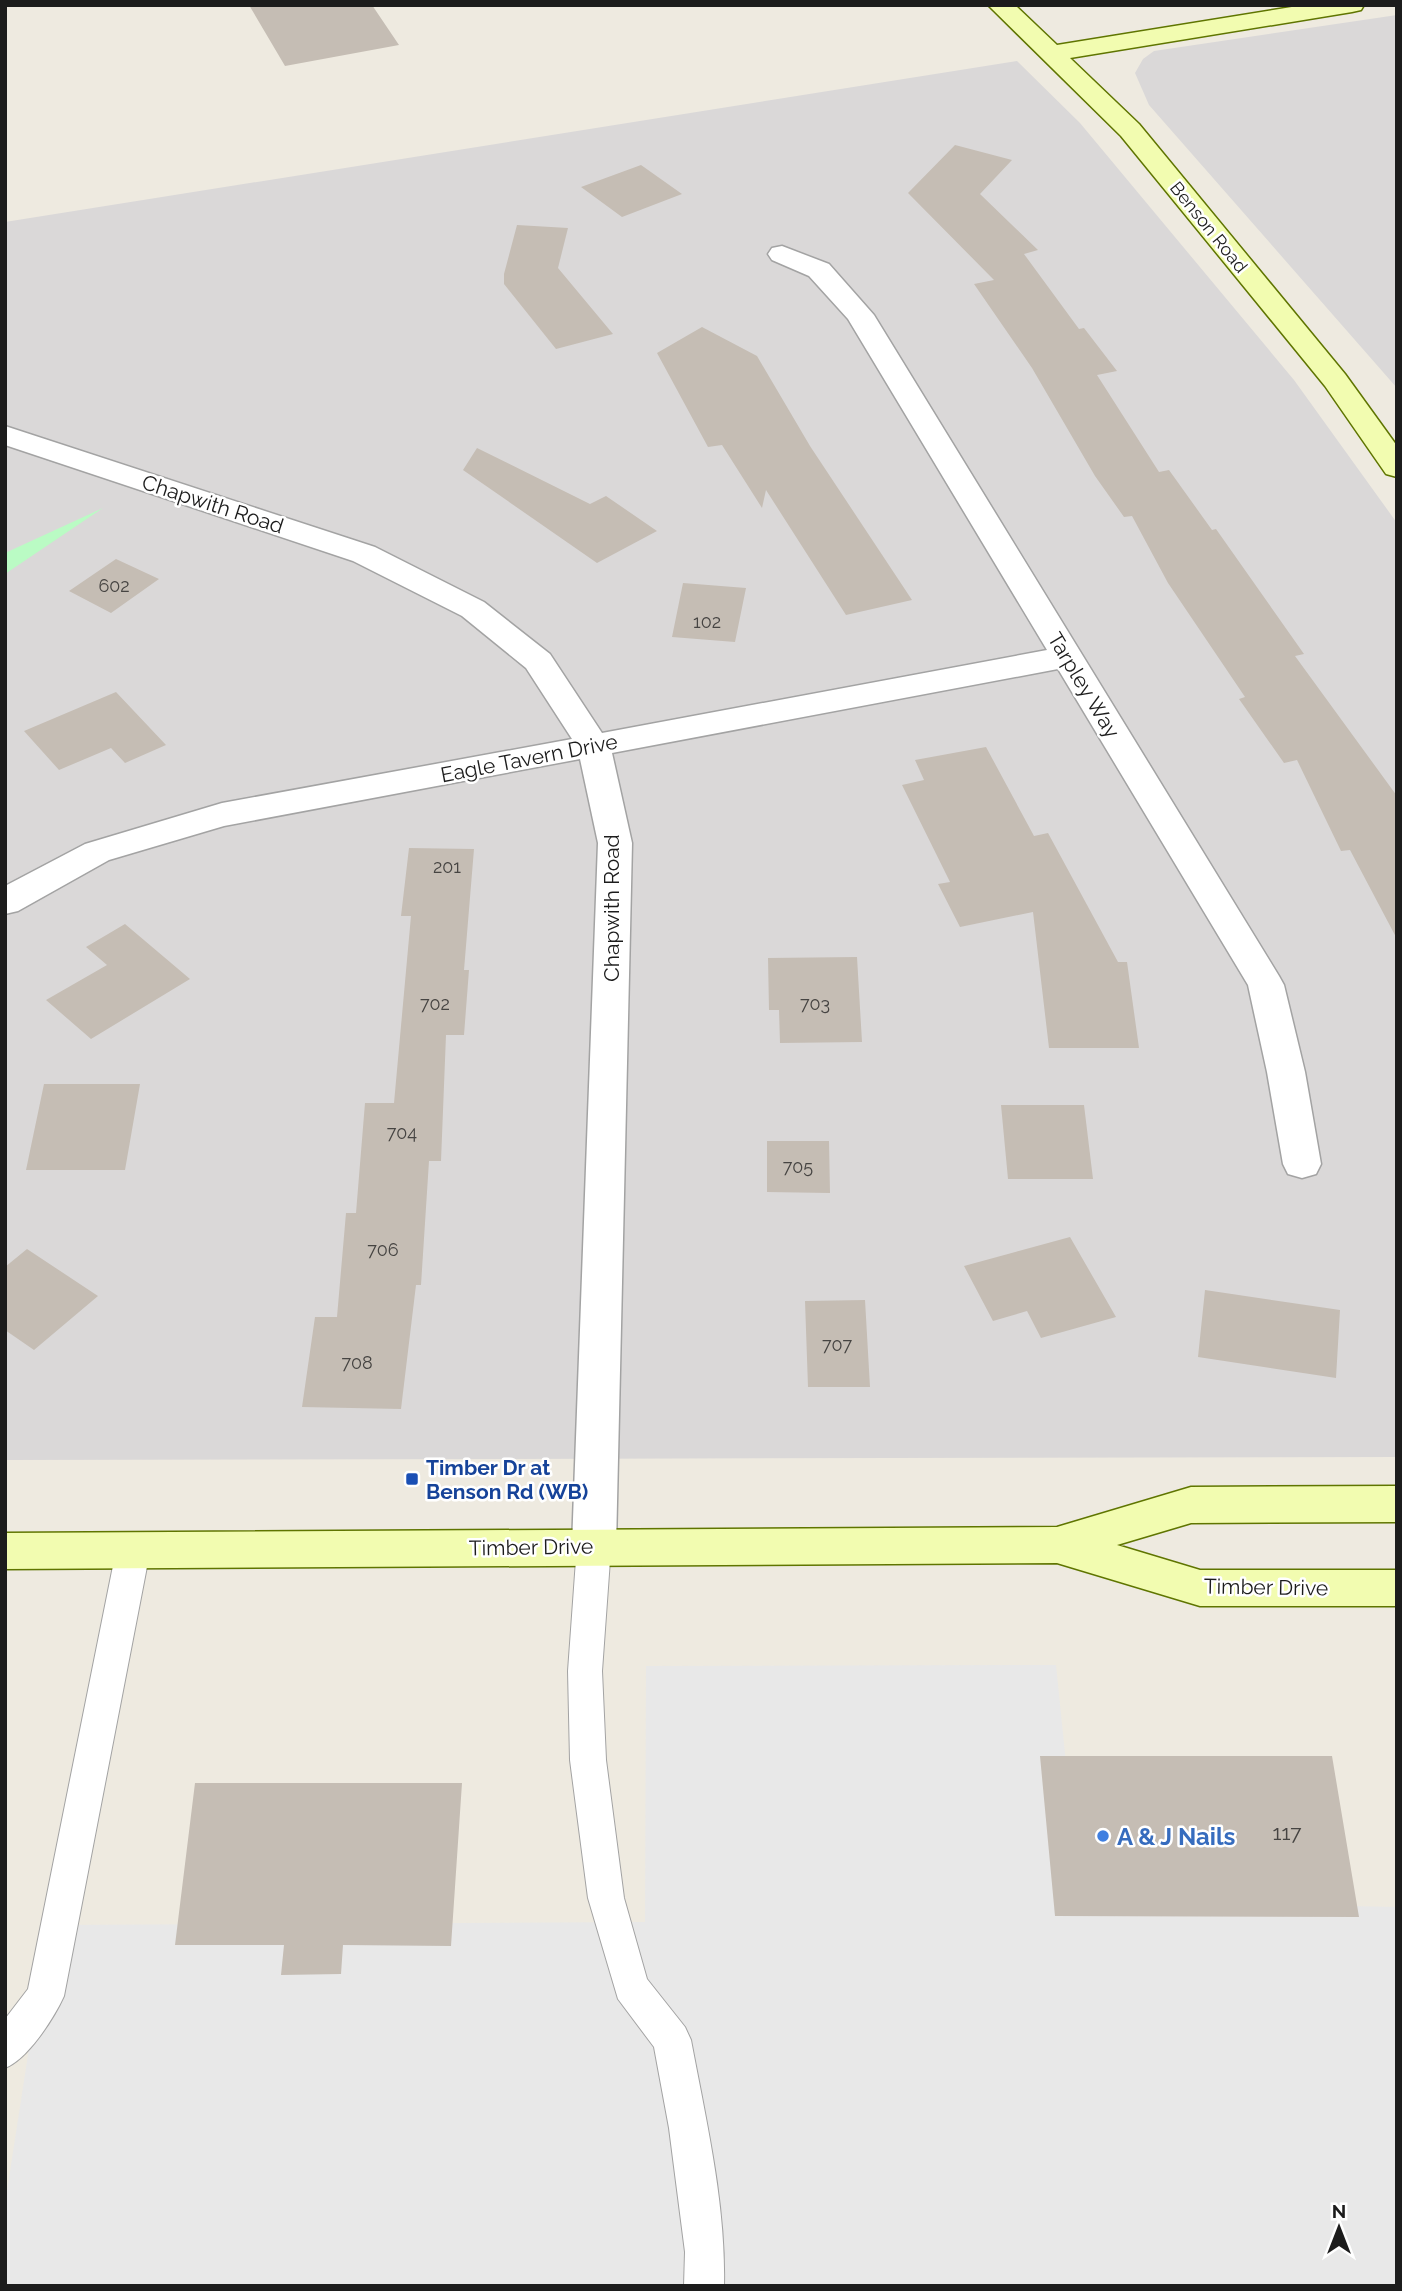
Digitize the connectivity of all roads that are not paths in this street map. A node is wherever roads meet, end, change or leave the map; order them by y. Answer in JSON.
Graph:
{"nodes":[{"id":1,"x":1000,"y":5,"type":"edge"},
{"id":2,"x":1352,"y":5,"type":"edge"},
{"id":3,"x":1051,"y":54,"type":"junction"},
{"id":4,"x":782,"y":254,"type":"dead end"},
{"id":5,"x":5,"y":435,"type":"edge"},
{"id":6,"x":1397,"y":468,"type":"edge"},
{"id":7,"x":1067,"y":657,"type":"junction"},
{"id":8,"x":594,"y":746,"type":"junction"},
{"id":9,"x":5,"y":902,"type":"edge"},
{"id":10,"x":1303,"y":1164,"type":"dead end"},
{"id":11,"x":1397,"y":1504,"type":"edge"},
{"id":12,"x":1057,"y":1545,"type":"junction"},
{"id":13,"x":594,"y":1546,"type":"junction"},
{"id":14,"x":5,"y":1551,"type":"edge"},
{"id":15,"x":133,"y":1551,"type":"junction"},
{"id":16,"x":1397,"y":1588,"type":"edge"},
{"id":17,"x":5,"y":2050,"type":"edge"},
{"id":18,"x":705,"y":2286,"type":"edge"}],
"edges":[{"from":1,"to":3,"type":"main road","name":"Benson Road"},
{"from":2,"to":3,"type":"main road"},
{"from":3,"to":6,"type":"main road","name":"Benson Road"},
{"from":4,"to":7,"type":"street","name":"Tarpley Way"},
{"from":5,"to":8,"type":"street","name":"Chapwith Road"},
{"from":7,"to":8,"type":"street","name":"Eagle Tavern Drive"},
{"from":7,"to":10,"type":"street","name":"Tarpley Way"},
{"from":8,"to":9,"type":"street","name":"Eagle Tavern Drive"},
{"from":8,"to":13,"type":"street","name":"Chapwith Road"},
{"from":11,"to":12,"type":"main road","name":"Timber Drive"},
{"from":12,"to":13,"type":"main road","name":"Timber Drive"},
{"from":12,"to":16,"type":"main road","name":"Timber Drive"},
{"from":13,"to":15,"type":"main road","name":"Timber Drive"},
{"from":13,"to":18,"type":"lane"},
{"from":14,"to":15,"type":"main road","name":"Timber Drive"},
{"from":15,"to":17,"type":"lane"}]}
